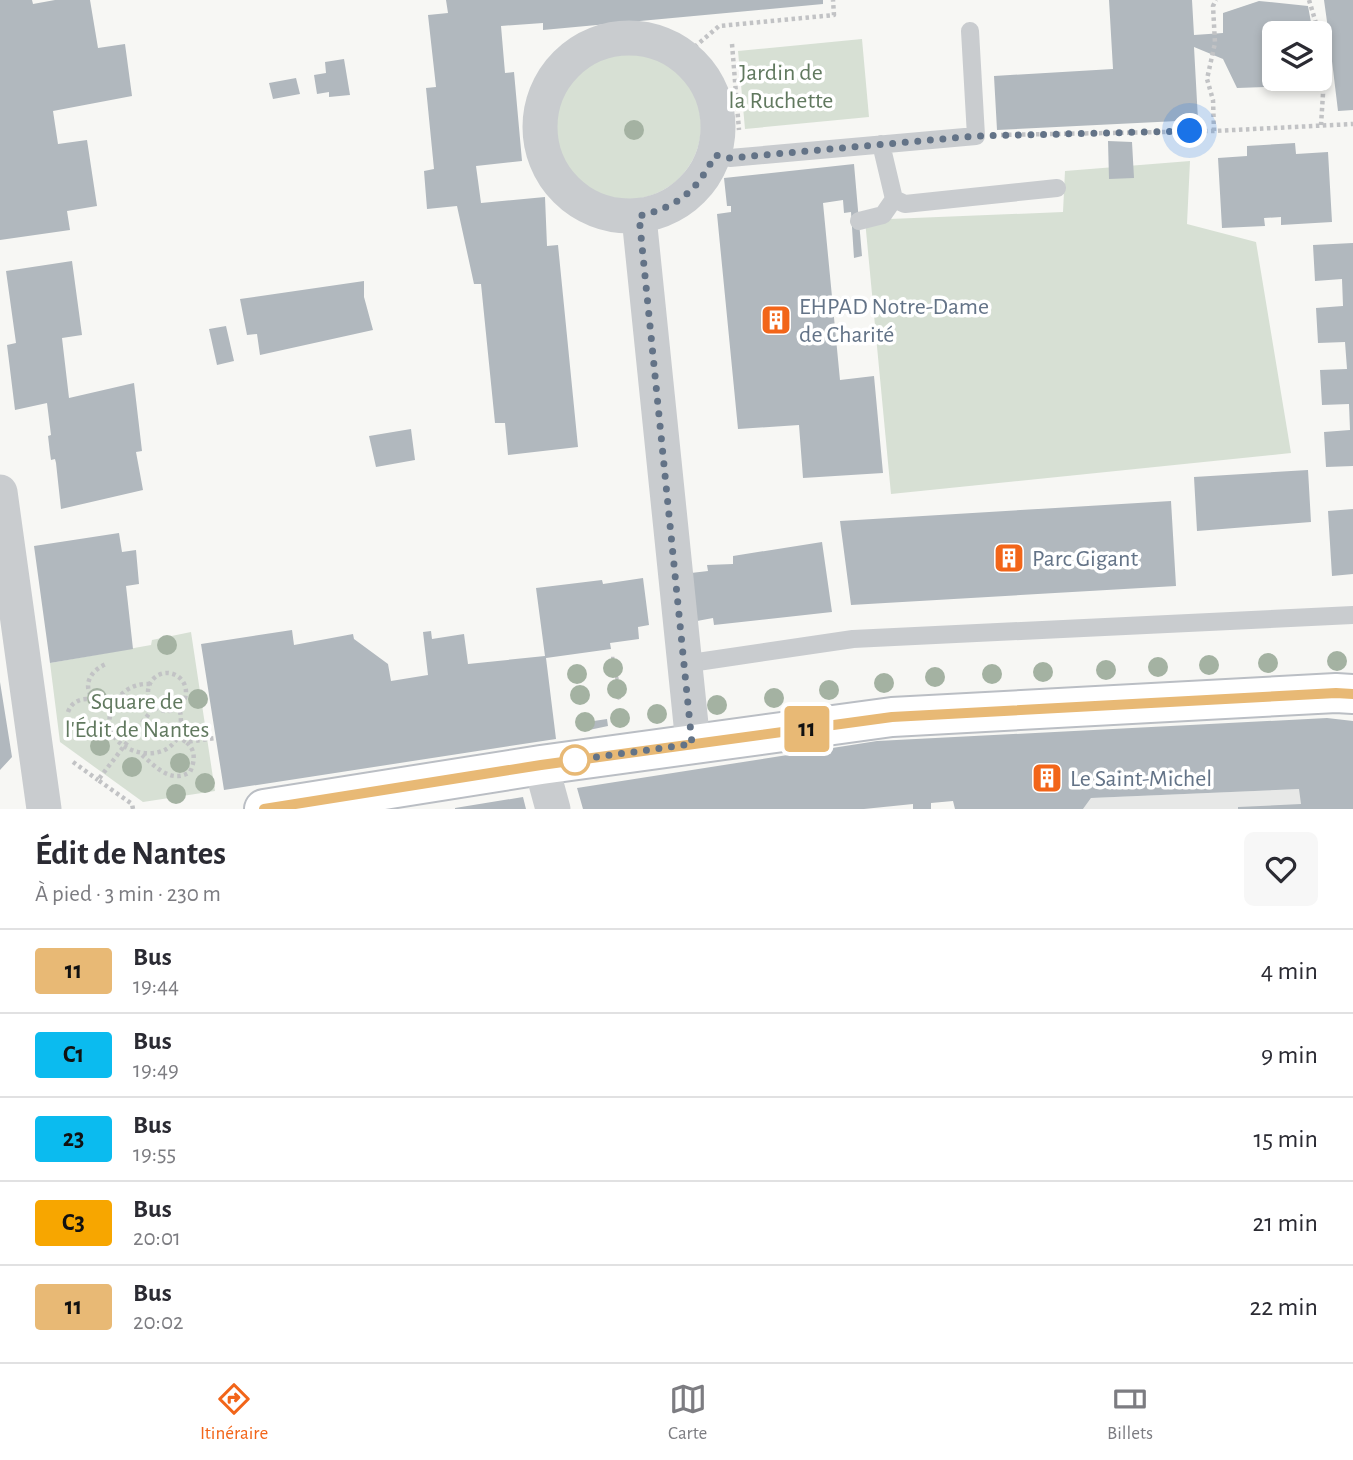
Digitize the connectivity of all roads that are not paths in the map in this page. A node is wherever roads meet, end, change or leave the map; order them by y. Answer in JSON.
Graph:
{"nodes":[{"id":1,"x":970,"y":31,"type":"dead end"},
{"id":2,"x":881,"y":144,"type":"junction"},
{"id":3,"x":727,"y":145,"type":"junction"},
{"id":4,"x":1057,"y":188,"type":"dead end"},
{"id":5,"x":894,"y":199,"type":"junction"},
{"id":6,"x":639,"y":216,"type":"junction"},
{"id":7,"x":859,"y":221,"type":"dead end"},
{"id":8,"x":0,"y":492,"type":"edge"},
{"id":9,"x":1353,"y":615,"type":"edge"},
{"id":10,"x":684,"y":664,"type":"junction"},
{"id":11,"x":1353,"y":694,"type":"edge"},
{"id":12,"x":692,"y":744,"type":"junction"},
{"id":13,"x":541,"y":765,"type":"junction"},
{"id":14,"x":44,"y":809,"type":"edge"},
{"id":15,"x":264,"y":809,"type":"edge"},
{"id":16,"x":553,"y":809,"type":"edge"}],
"edges":[{"from":1,"to":2,"type":"lane"},
{"from":2,"to":3,"type":"lane"},
{"from":2,"to":5,"type":"lane"},
{"from":3,"to":6,"type":"street"},
{"from":3,"to":6,"type":"street"},
{"from":4,"to":5,"type":"lane"},
{"from":5,"to":7,"type":"lane"},
{"from":6,"to":10,"type":"street"},
{"from":8,"to":14,"type":"street"},
{"from":9,"to":10,"type":"lane"},
{"from":10,"to":12,"type":"street"},
{"from":11,"to":12,"type":"main road"},
{"from":12,"to":13,"type":"main road"},
{"from":13,"to":15,"type":"main road"},
{"from":13,"to":16,"type":"street"}]}
